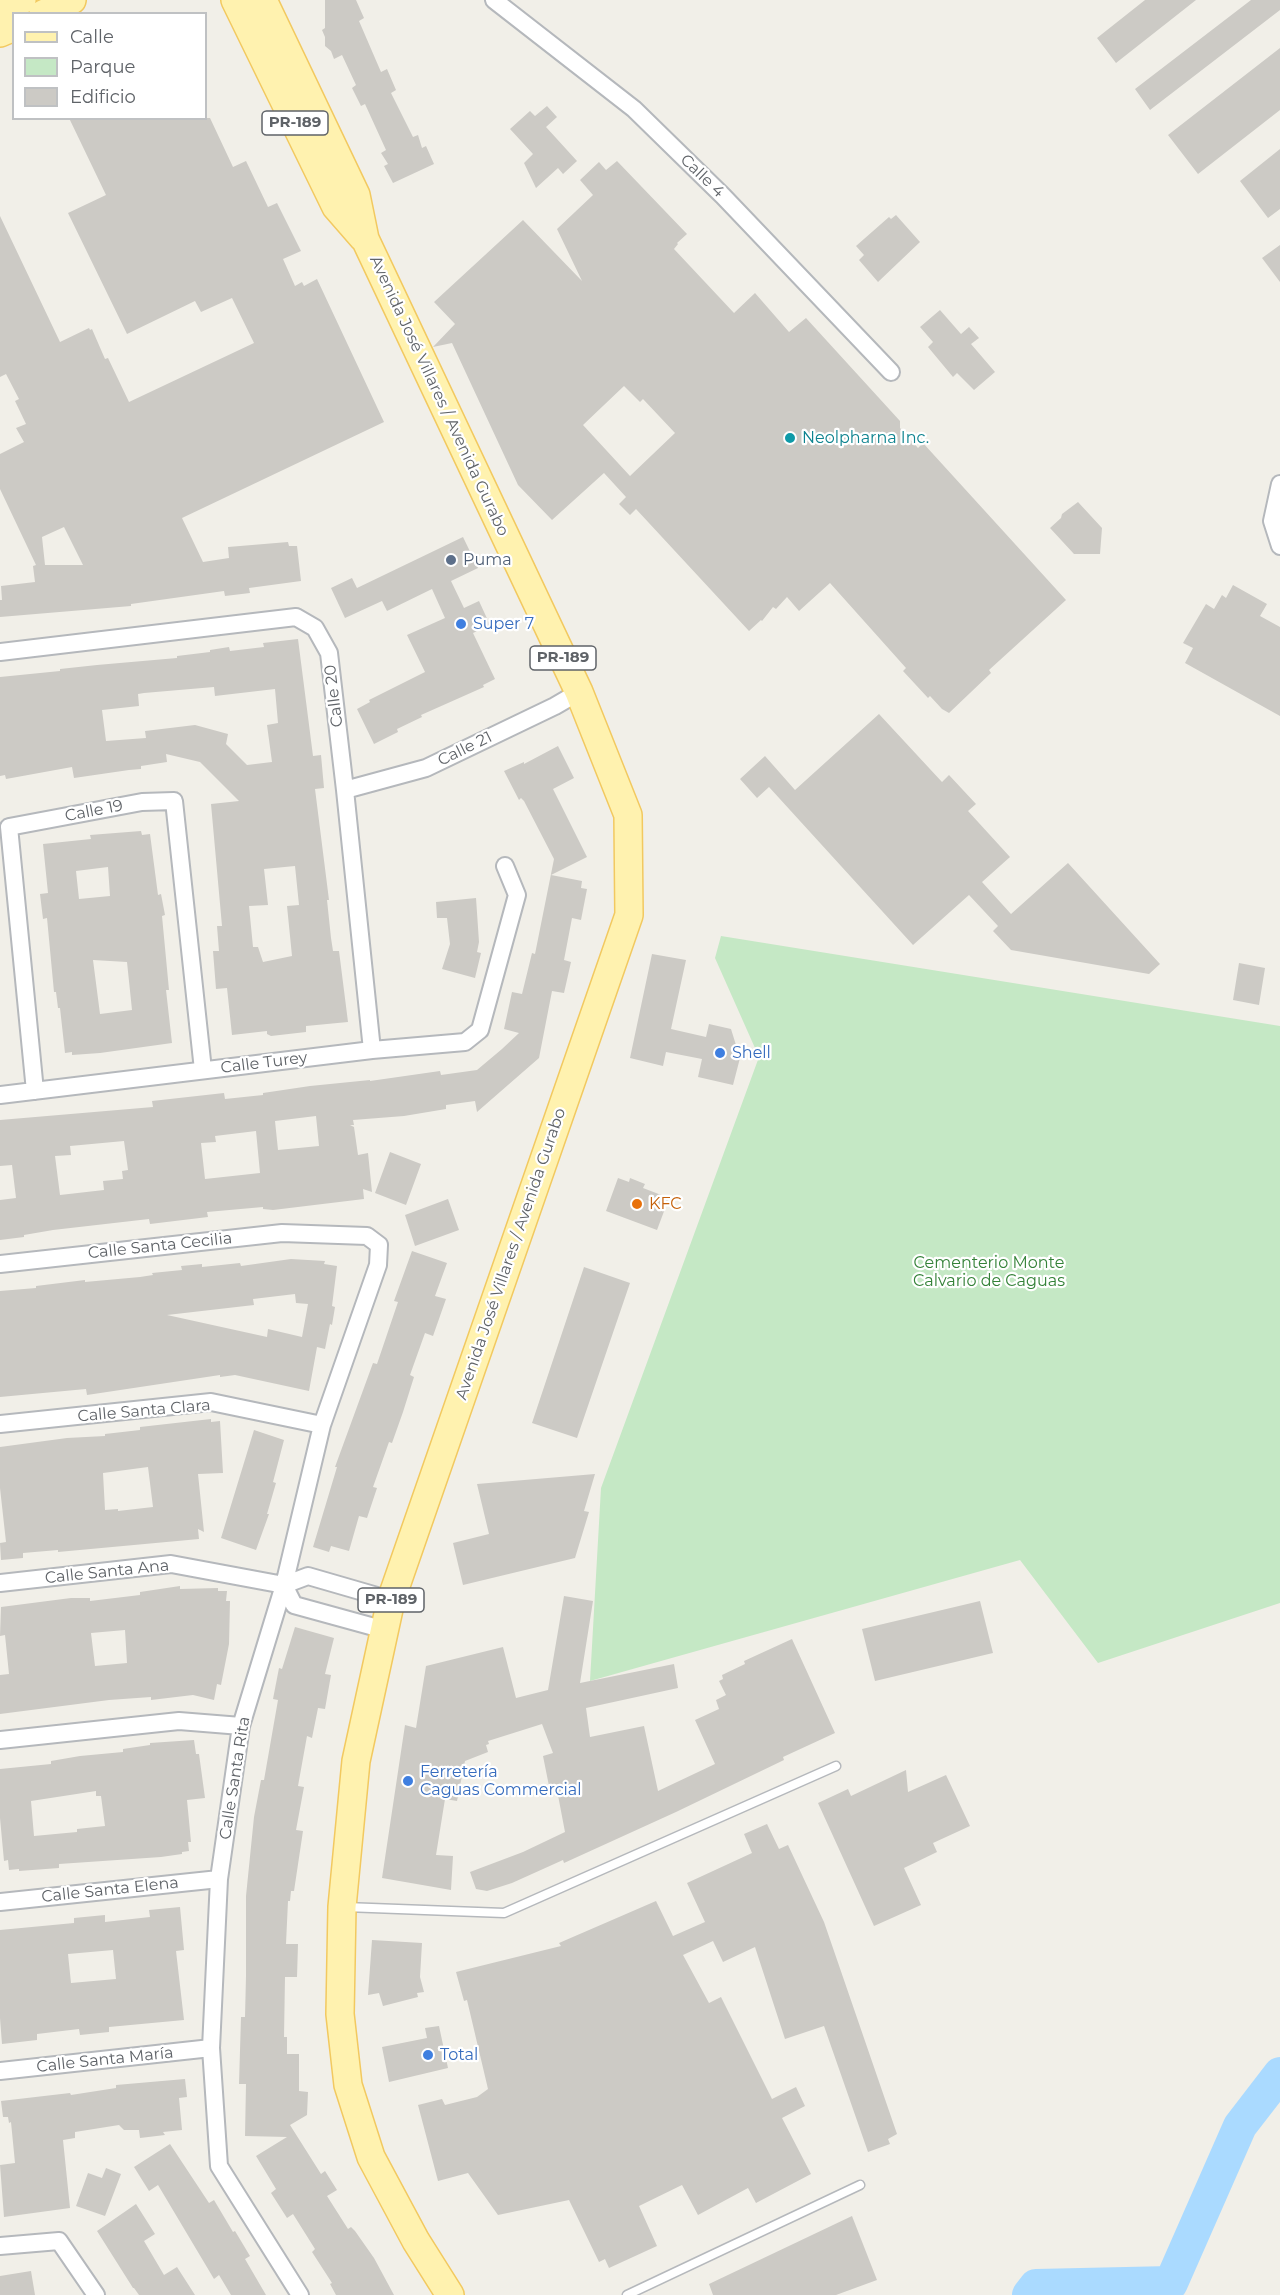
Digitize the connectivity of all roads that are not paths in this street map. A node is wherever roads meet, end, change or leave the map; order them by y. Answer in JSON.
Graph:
{"nodes":[{"id":1,"x":22,"y":0,"type":"edge"},
{"id":2,"x":72,"y":0,"type":"edge"},
{"id":3,"x":494,"y":0,"type":"edge"},
{"id":4,"x":242,"y":4,"type":"edge"},
{"id":5,"x":0,"y":10,"type":"edge"},
{"id":6,"x":47,"y":12,"type":"edge"},
{"id":7,"x":891,"y":372,"type":"dead end"},
{"id":8,"x":1280,"y":484,"type":"edge"},
{"id":9,"x":1280,"y":546,"type":"edge"},
{"id":10,"x":0,"y":652,"type":"edge"},
{"id":11,"x":579,"y":692,"type":"junction"},
{"id":12,"x":345,"y":790,"type":"junction"},
{"id":13,"x":505,"y":866,"type":"dead end"},
{"id":14,"x":372,"y":1050,"type":"junction"},
{"id":15,"x":203,"y":1070,"type":"junction"},
{"id":16,"x":35,"y":1091,"type":"junction"},
{"id":17,"x":0,"y":1095,"type":"edge"},
{"id":18,"x":321,"y":1234,"type":"joint"},
{"id":19,"x":0,"y":1264,"type":"edge"},
{"id":20,"x":0,"y":1424,"type":"edge"},
{"id":21,"x":322,"y":1425,"type":"junction"},
{"id":22,"x":0,"y":1583,"type":"edge"},
{"id":23,"x":284,"y":1586,"type":"junction"},
{"id":24,"x":391,"y":1600,"type":"junction"},
{"id":25,"x":385,"y":1630,"type":"junction"},
{"id":26,"x":241,"y":1726,"type":"junction"},
{"id":27,"x":0,"y":1740,"type":"edge"},
{"id":28,"x":836,"y":1766,"type":"dead end"},
{"id":29,"x":219,"y":1879,"type":"junction"},
{"id":30,"x":0,"y":1902,"type":"edge"},
{"id":31,"x":342,"y":1907,"type":"junction"},
{"id":32,"x":211,"y":2048,"type":"junction"},
{"id":33,"x":0,"y":2071,"type":"edge"},
{"id":34,"x":860,"y":2185,"type":"dead end"},
{"id":35,"x":0,"y":2246,"type":"edge"},
{"id":36,"x":96,"y":2295,"type":"edge"},
{"id":37,"x":300,"y":2295,"type":"edge"},
{"id":38,"x":450,"y":2295,"type":"edge"},
{"id":39,"x":627,"y":2295,"type":"edge"}],
"edges":[{"from":1,"to":5,"type":"main road"},
{"from":2,"to":6,"type":"main road"},
{"from":3,"to":7,"type":"street","name":"Calle 4"},
{"from":4,"to":11,"type":"main road","name":"Avenida José Villares / Avenida Gurabo","number":"PR-189"},
{"from":8,"to":9,"type":"street"},
{"from":10,"to":12,"type":"street","name":"Calle 20"},
{"from":11,"to":12,"type":"street","name":"Calle 21"},
{"from":11,"to":24,"type":"main road","name":"Avenida José Villares / Avenida Gurabo","number":"PR-189"},
{"from":12,"to":14,"type":"street","name":"Calle 20"},
{"from":13,"to":14,"type":"street","name":"Calle Turey"},
{"from":14,"to":15,"type":"street","name":"Calle Turey"},
{"from":15,"to":16,"type":"street","name":"Calle Turey"},
{"from":15,"to":16,"type":"street","name":"Calle 19"},
{"from":16,"to":17,"type":"street","name":"Calle Turey"},
{"from":18,"to":19,"type":"street","name":"Calle Santa Cecilia"},
{"from":18,"to":21,"type":"street","name":"Calle Santa Rita"},
{"from":20,"to":21,"type":"street","name":"Calle Santa Clara"},
{"from":21,"to":23,"type":"street","name":"Calle Santa Rita"},
{"from":22,"to":23,"type":"street","name":"Calle Santa Ana"},
{"from":23,"to":24,"type":"street","name":"Calle Santa Ana"},
{"from":23,"to":25,"type":"street"},
{"from":23,"to":26,"type":"street","name":"Calle Santa Rita"},
{"from":24,"to":25,"type":"main road","name":"Avenida José Villares / Avenida Gurabo","number":"PR-189"},
{"from":25,"to":31,"type":"main road","name":"Avenida José Villares / Avenida Gurabo","number":"PR-189"},
{"from":26,"to":27,"type":"street"},
{"from":26,"to":29,"type":"street","name":"Calle Santa Rita"},
{"from":28,"to":31,"type":"lane"},
{"from":29,"to":30,"type":"street","name":"Calle Santa Elena"},
{"from":29,"to":32,"type":"street","name":"Calle Santa Rita"},
{"from":31,"to":38,"type":"main road","name":"Avenida José Villares / Avenida Gurabo","number":"PR-189"},
{"from":32,"to":33,"type":"street","name":"Calle Santa María"},
{"from":32,"to":37,"type":"street","name":"Calle Santa Rita"},
{"from":34,"to":39,"type":"lane"},
{"from":35,"to":36,"type":"street"}]}
